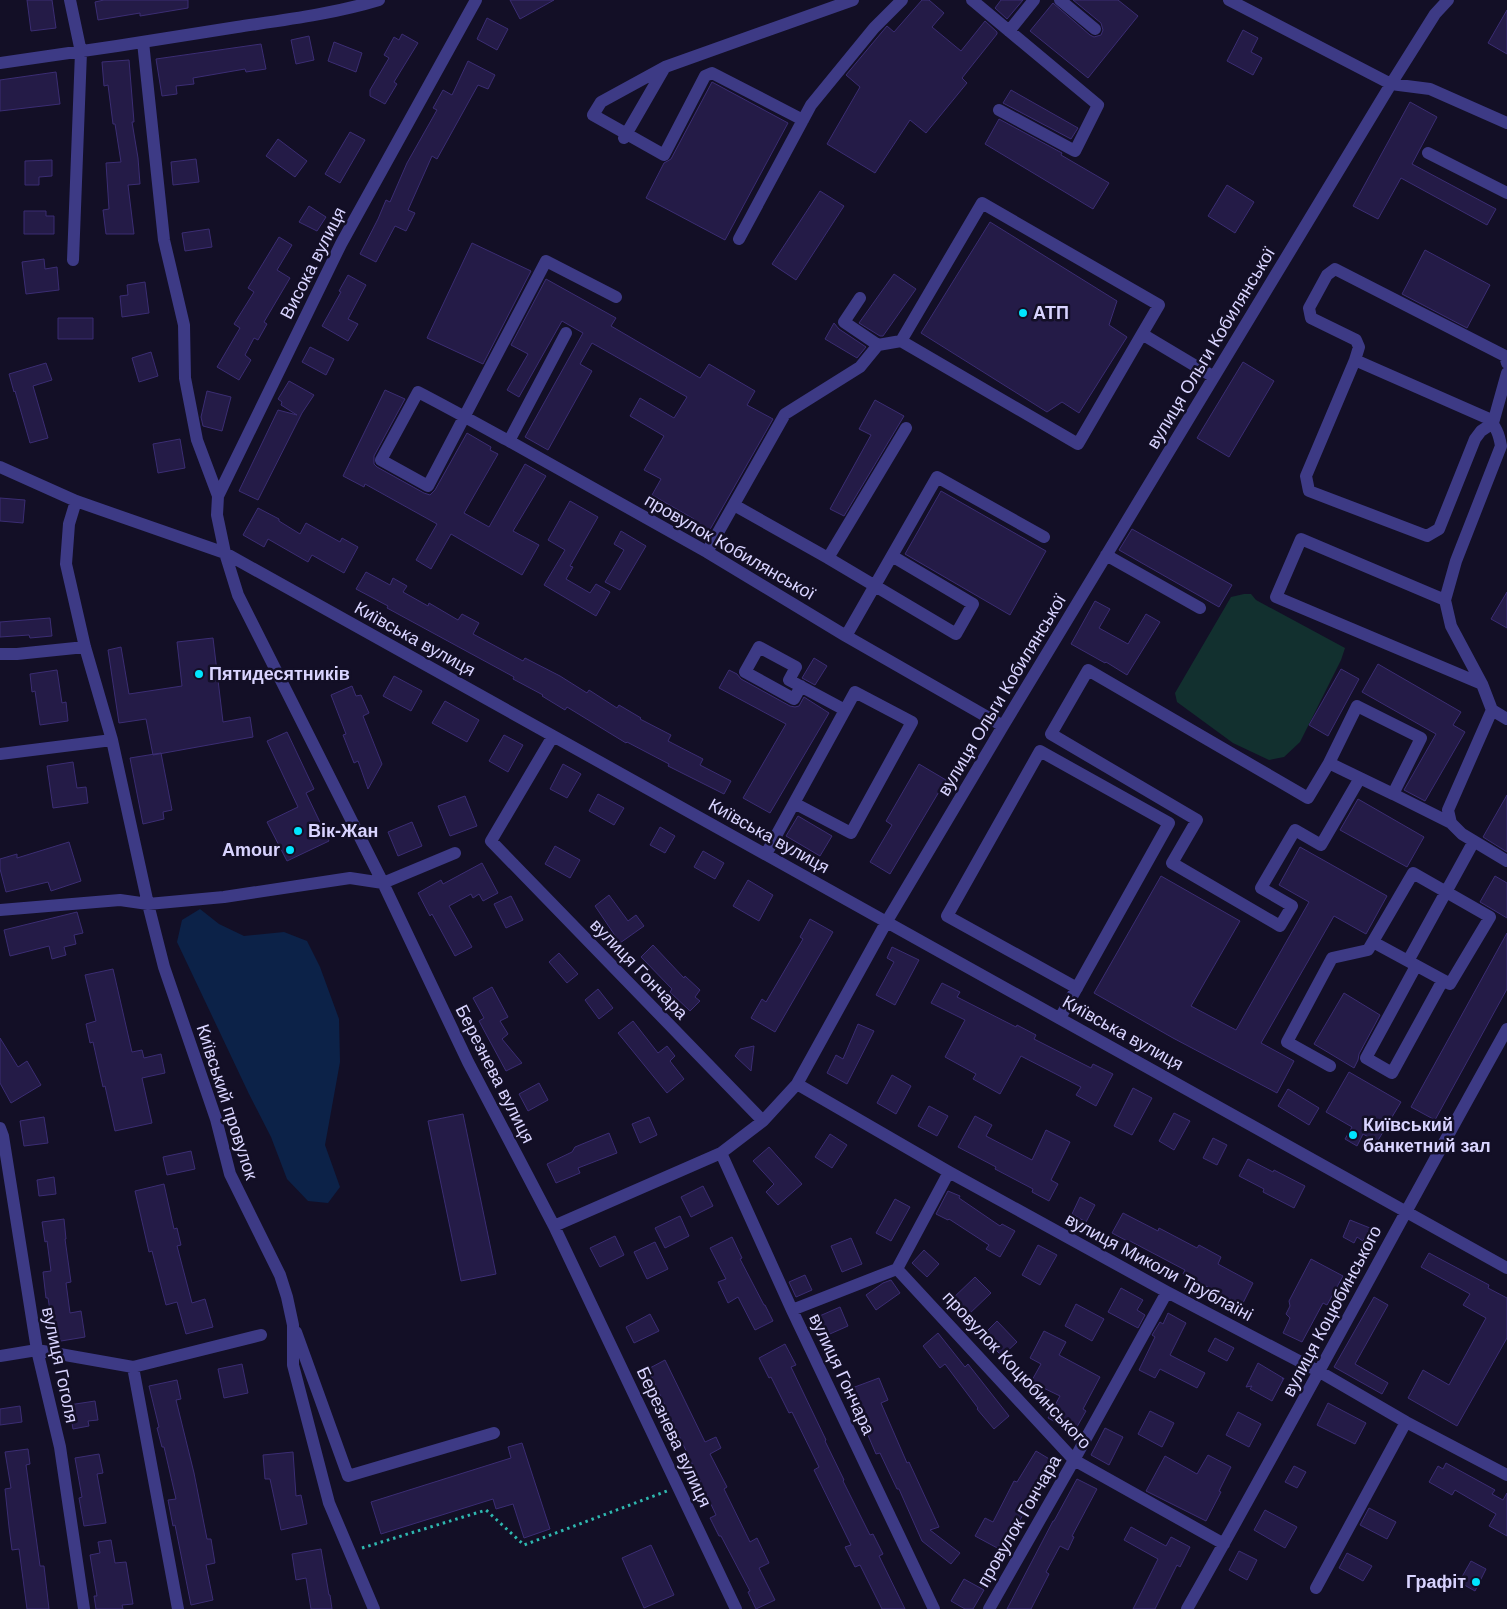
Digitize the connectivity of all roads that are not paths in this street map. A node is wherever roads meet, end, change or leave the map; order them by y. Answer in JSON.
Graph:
{"nodes":[{"id":1,"x":70,"y":0,"type":"edge"},
{"id":2,"x":379,"y":0,"type":"edge"},
{"id":3,"x":476,"y":0,"type":"edge"},
{"id":4,"x":853,"y":0,"type":"edge"},
{"id":5,"x":902,"y":0,"type":"edge"},
{"id":6,"x":972,"y":0,"type":"edge"},
{"id":7,"x":1034,"y":0,"type":"edge"},
{"id":8,"x":1060,"y":0,"type":"edge"},
{"id":9,"x":1229,"y":0,"type":"edge"},
{"id":10,"x":1448,"y":0,"type":"edge"},
{"id":11,"x":1095,"y":29,"type":"dead end"},
{"id":12,"x":1009,"y":31,"type":"junction"},
{"id":13,"x":143,"y":42,"type":"junction"},
{"id":14,"x":81,"y":52,"type":"junction"},
{"id":15,"x":0,"y":63,"type":"edge"},
{"id":16,"x":665,"y":67,"type":"junction"},
{"id":17,"x":1391,"y":84,"type":"junction"},
{"id":18,"x":999,"y":110,"type":"dead end"},
{"id":19,"x":803,"y":120,"type":"junction"},
{"id":20,"x":1507,"y":123,"type":"edge"},
{"id":21,"x":626,"y":136,"type":"junction"},
{"id":22,"x":1428,"y":154,"type":"dead end"},
{"id":23,"x":1507,"y":193,"type":"edge"},
{"id":24,"x":738,"y":239,"type":"dead end"},
{"id":25,"x":73,"y":260,"type":"dead end"},
{"id":26,"x":616,"y":297,"type":"dead end"},
{"id":27,"x":860,"y":298,"type":"dead end"},
{"id":28,"x":566,"y":333,"type":"dead end"},
{"id":29,"x":1142,"y":334,"type":"junction"},
{"id":30,"x":901,"y":341,"type":"junction"},
{"id":31,"x":878,"y":345,"type":"junction"},
{"id":32,"x":1355,"y":360,"type":"junction"},
{"id":33,"x":1507,"y":363,"type":"edge"},
{"id":34,"x":1507,"y":373,"type":"edge"},
{"id":35,"x":1214,"y":377,"type":"junction"},
{"id":36,"x":465,"y":417,"type":"junction"},
{"id":37,"x":1493,"y":423,"type":"junction"},
{"id":38,"x":906,"y":428,"type":"dead end"},
{"id":39,"x":509,"y":441,"type":"junction"},
{"id":40,"x":0,"y":467,"type":"edge"},
{"id":41,"x":218,"y":496,"type":"junction"},
{"id":42,"x":76,"y":501,"type":"junction"},
{"id":43,"x":734,"y":505,"type":"junction"},
{"id":44,"x":1044,"y":537,"type":"dead end"},
{"id":45,"x":708,"y":552,"type":"junction"},
{"id":46,"x":225,"y":554,"type":"junction"},
{"id":47,"x":1106,"y":555,"type":"junction"},
{"id":48,"x":892,"y":556,"type":"junction"},
{"id":49,"x":828,"y":558,"type":"junction"},
{"id":50,"x":875,"y":586,"type":"junction"},
{"id":51,"x":1445,"y":600,"type":"junction"},
{"id":52,"x":1200,"y":608,"type":"dead end"},
{"id":53,"x":846,"y":636,"type":"junction"},
{"id":54,"x":85,"y":647,"type":"junction"},
{"id":55,"x":0,"y":654,"type":"edge"},
{"id":56,"x":1482,"y":684,"type":"junction"},
{"id":57,"x":801,"y":686,"type":"junction"},
{"id":58,"x":845,"y":710,"type":"junction"},
{"id":59,"x":1492,"y":710,"type":"junction"},
{"id":60,"x":1507,"y":719,"type":"edge"},
{"id":61,"x":1003,"y":726,"type":"junction"},
{"id":62,"x":554,"y":736,"type":"junction"},
{"id":63,"x":112,"y":740,"type":"junction"},
{"id":64,"x":0,"y":754,"type":"edge"},
{"id":65,"x":1329,"y":762,"type":"junction"},
{"id":66,"x":1360,"y":778,"type":"junction"},
{"id":67,"x":1393,"y":794,"type":"junction"},
{"id":68,"x":794,"y":803,"type":"junction"},
{"id":69,"x":1451,"y":823,"type":"junction"},
{"id":70,"x":1474,"y":841,"type":"junction"},
{"id":71,"x":455,"y":853,"type":"dead end"},
{"id":72,"x":766,"y":854,"type":"junction"},
{"id":73,"x":1507,"y":861,"type":"edge"},
{"id":74,"x":383,"y":883,"type":"junction"},
{"id":75,"x":1446,"y":891,"type":"junction"},
{"id":76,"x":148,"y":904,"type":"junction"},
{"id":77,"x":0,"y":910,"type":"edge"},
{"id":78,"x":887,"y":921,"type":"junction"},
{"id":79,"x":1373,"y":942,"type":"junction"},
{"id":80,"x":1412,"y":964,"type":"junction"},
{"id":81,"x":1443,"y":980,"type":"junction"},
{"id":82,"x":1077,"y":988,"type":"junction"},
{"id":83,"x":1060,"y":1018,"type":"junction"},
{"id":84,"x":1507,"y":1029,"type":"edge"},
{"id":85,"x":1330,"y":1066,"type":"dead end"},
{"id":86,"x":797,"y":1084,"type":"junction"},
{"id":87,"x":763,"y":1121,"type":"junction"},
{"id":88,"x":0,"y":1128,"type":"edge"},
{"id":89,"x":721,"y":1153,"type":"junction"},
{"id":90,"x":949,"y":1172,"type":"junction"},
{"id":91,"x":1405,"y":1212,"type":"junction"},
{"id":92,"x":554,"y":1226,"type":"junction"},
{"id":93,"x":1507,"y":1268,"type":"edge"},
{"id":94,"x":897,"y":1269,"type":"junction"},
{"id":95,"x":1167,"y":1292,"type":"junction"},
{"id":96,"x":792,"y":1310,"type":"junction"},
{"id":97,"x":293,"y":1325,"type":"junction"},
{"id":98,"x":261,"y":1335,"type":"dead end"},
{"id":99,"x":37,"y":1350,"type":"junction"},
{"id":100,"x":0,"y":1356,"type":"edge"},
{"id":101,"x":133,"y":1367,"type":"junction"},
{"id":102,"x":1320,"y":1372,"type":"junction"},
{"id":103,"x":1406,"y":1422,"type":"junction"},
{"id":104,"x":494,"y":1432,"type":"dead end"},
{"id":105,"x":1074,"y":1460,"type":"junction"},
{"id":106,"x":1507,"y":1474,"type":"edge"},
{"id":107,"x":1224,"y":1544,"type":"junction"},
{"id":108,"x":1316,"y":1588,"type":"dead end"},
{"id":109,"x":84,"y":1609,"type":"edge"},
{"id":110,"x":178,"y":1609,"type":"edge"},
{"id":111,"x":374,"y":1609,"type":"edge"},
{"id":112,"x":736,"y":1609,"type":"edge"},
{"id":113,"x":934,"y":1609,"type":"edge"},
{"id":114,"x":988,"y":1609,"type":"edge"},
{"id":115,"x":1187,"y":1609,"type":"edge"}],
"edges":[{"from":1,"to":14,"type":"street"},
{"from":2,"to":13,"type":"street"},
{"from":3,"to":41,"type":"street","name":"Висока вулиця"},
{"from":4,"to":16,"type":"street"},
{"from":5,"to":19,"type":"street"},
{"from":6,"to":12,"type":"street"},
{"from":7,"to":12,"type":"street"},
{"from":8,"to":11,"type":"street"},
{"from":9,"to":17,"type":"street"},
{"from":10,"to":17,"type":"street","name":"вулиця Ольги Кобилянської"},
{"from":12,"to":18,"type":"street"},
{"from":13,"to":14,"type":"street"},
{"from":13,"to":41,"type":"street"},
{"from":14,"to":15,"type":"street"},
{"from":14,"to":25,"type":"street"},
{"from":16,"to":21,"type":"street"},
{"from":16,"to":21,"type":"street"},
{"from":17,"to":20,"type":"street"},
{"from":17,"to":35,"type":"street","name":"вулиця Ольги Кобилянської"},
{"from":19,"to":21,"type":"street"},
{"from":19,"to":24,"type":"street"},
{"from":22,"to":23,"type":"street"},
{"from":26,"to":36,"type":"street"},
{"from":27,"to":31,"type":"street"},
{"from":28,"to":39,"type":"street"},
{"from":29,"to":30,"type":"street"},
{"from":29,"to":30,"type":"street"},
{"from":29,"to":35,"type":"street"},
{"from":30,"to":31,"type":"street"},
{"from":31,"to":43,"type":"street"},
{"from":32,"to":33,"type":"street"},
{"from":32,"to":37,"type":"street"},
{"from":32,"to":37,"type":"street"},
{"from":34,"to":37,"type":"street"},
{"from":35,"to":47,"type":"street","name":"вулиця Ольги Кобилянської"},
{"from":36,"to":36,"type":"street","name":"провулок Кобилянської"},
{"from":36,"to":39,"type":"street","name":"провулок Кобилянської"},
{"from":37,"to":51,"type":"street"},
{"from":38,"to":49,"type":"street"},
{"from":39,"to":45,"type":"street","name":"провулок Кобилянської"},
{"from":40,"to":42,"type":"street","name":"Київська вулиця"},
{"from":41,"to":46,"type":"street","name":"Висока вулиця"},
{"from":42,"to":46,"type":"street","name":"Київська вулиця"},
{"from":42,"to":54,"type":"street","name":"Київський провулок"},
{"from":43,"to":45,"type":"street"},
{"from":43,"to":49,"type":"street"},
{"from":44,"to":48,"type":"street"},
{"from":45,"to":53,"type":"street","name":"провулок Кобилянської"},
{"from":46,"to":62,"type":"street","name":"Київська вулиця"},
{"from":46,"to":74,"type":"street","name":"Березнева вулиця"},
{"from":47,"to":52,"type":"street"},
{"from":47,"to":61,"type":"street","name":"вулиця Ольги Кобилянської"},
{"from":48,"to":50,"type":"street"},
{"from":48,"to":50,"type":"street"},
{"from":49,"to":50,"type":"street"},
{"from":50,"to":53,"type":"street"},
{"from":51,"to":56,"type":"street"},
{"from":51,"to":56,"type":"street"},
{"from":53,"to":61,"type":"street","name":"провулок Кобилянської"},
{"from":54,"to":55,"type":"street"},
{"from":54,"to":63,"type":"street","name":"Київський провулок"},
{"from":56,"to":59,"type":"street"},
{"from":57,"to":57,"type":"street"},
{"from":57,"to":58,"type":"street"},
{"from":58,"to":68,"type":"street"},
{"from":58,"to":68,"type":"street"},
{"from":59,"to":60,"type":"street"},
{"from":59,"to":69,"type":"street"},
{"from":61,"to":78,"type":"street","name":"вулиця Ольги Кобилянської"},
{"from":62,"to":72,"type":"street","name":"Київська вулиця"},
{"from":62,"to":87,"type":"street","name":"вулиця Гончара"},
{"from":63,"to":64,"type":"street"},
{"from":63,"to":76,"type":"street","name":"Київський провулок"},
{"from":65,"to":66,"type":"street"},
{"from":65,"to":66,"type":"street"},
{"from":65,"to":67,"type":"street"},
{"from":66,"to":67,"type":"street"},
{"from":67,"to":69,"type":"street"},
{"from":68,"to":72,"type":"street"},
{"from":69,"to":70,"type":"street"},
{"from":70,"to":73,"type":"street"},
{"from":70,"to":75,"type":"street"},
{"from":71,"to":74,"type":"street"},
{"from":72,"to":78,"type":"street","name":"Київська вулиця"},
{"from":74,"to":76,"type":"street"},
{"from":74,"to":92,"type":"street","name":"Березнева вулиця"},
{"from":75,"to":79,"type":"street"},
{"from":75,"to":80,"type":"street"},
{"from":75,"to":81,"type":"street"},
{"from":76,"to":77,"type":"street"},
{"from":76,"to":97,"type":"street","name":"Київський провулок"},
{"from":78,"to":83,"type":"street","name":"Київська вулиця"},
{"from":78,"to":86,"type":"street","name":"вулиця Ольги Кобилянської"},
{"from":79,"to":80,"type":"street"},
{"from":79,"to":85,"type":"street"},
{"from":80,"to":81,"type":"street"},
{"from":80,"to":81,"type":"street"},
{"from":82,"to":82,"type":"street"},
{"from":82,"to":83,"type":"street"},
{"from":83,"to":91,"type":"street","name":"Київська вулиця"},
{"from":84,"to":91,"type":"street","name":"вулиця Коцюбинського"},
{"from":86,"to":87,"type":"street","name":"вулиця Ольги Кобилянської"},
{"from":86,"to":90,"type":"street","name":"вулиця Миколи Трублаїні"},
{"from":87,"to":89,"type":"street","name":"вулиця Ольги Кобилянської"},
{"from":88,"to":99,"type":"street","name":"вулиця Гоголя"},
{"from":89,"to":92,"type":"street","name":"вулиця Ольги Кобилянської"},
{"from":89,"to":96,"type":"street","name":"вулиця Гончара"},
{"from":90,"to":94,"type":"street"},
{"from":90,"to":95,"type":"street","name":"вулиця Миколи Трублаїні"},
{"from":91,"to":93,"type":"street","name":"Київська вулиця"},
{"from":91,"to":102,"type":"street","name":"вулиця Коцюбинського"},
{"from":92,"to":112,"type":"street","name":"Березнева вулиця"},
{"from":94,"to":96,"type":"street"},
{"from":94,"to":105,"type":"street","name":"провулок Коцюбинського"},
{"from":95,"to":102,"type":"street","name":"вулиця Миколи Трублаїні"},
{"from":95,"to":105,"type":"street","name":"провулок Гончара"},
{"from":96,"to":113,"type":"street","name":"вулиця Гончара"},
{"from":97,"to":104,"type":"street"},
{"from":97,"to":111,"type":"street","name":"Київський провулок"},
{"from":98,"to":101,"type":"street"},
{"from":99,"to":100,"type":"street"},
{"from":99,"to":101,"type":"street"},
{"from":99,"to":109,"type":"street","name":"вулиця Гоголя"},
{"from":101,"to":110,"type":"street"},
{"from":102,"to":103,"type":"street","name":"вулиця Миколи Трублаїні"},
{"from":102,"to":107,"type":"street","name":"вулиця Коцюбинського"},
{"from":103,"to":106,"type":"street","name":"вулиця Миколи Трублаїні"},
{"from":103,"to":108,"type":"street"},
{"from":105,"to":107,"type":"street","name":"провулок Коцюбинського"},
{"from":105,"to":114,"type":"street","name":"провулок Гончара"},
{"from":107,"to":115,"type":"street","name":"вулиця Коцюбинського"}]}
